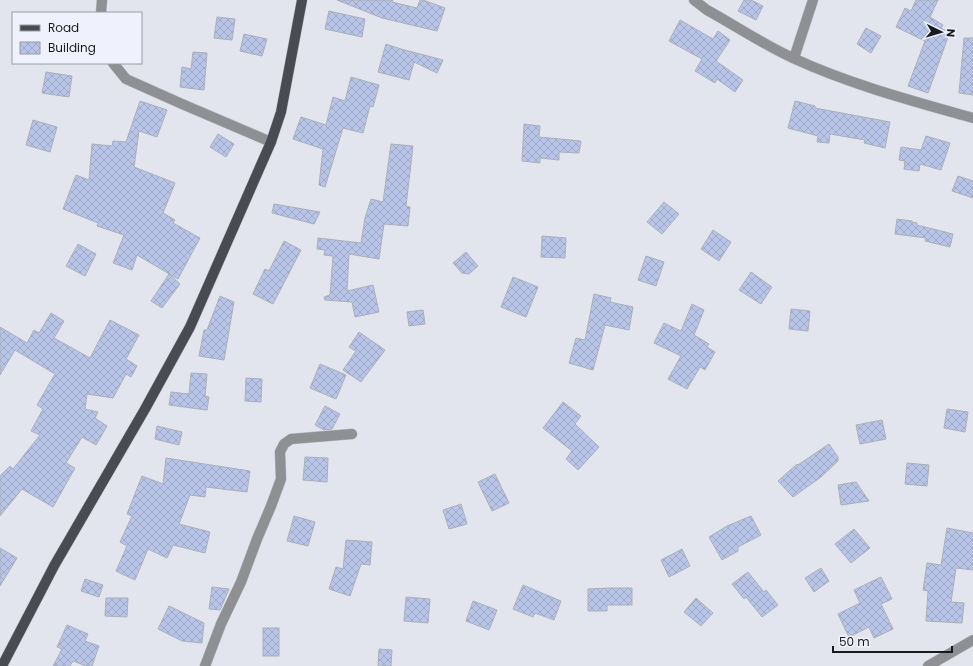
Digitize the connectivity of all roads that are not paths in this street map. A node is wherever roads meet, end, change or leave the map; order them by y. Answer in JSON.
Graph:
{"nodes":[{"id":1,"x":102,"y":0,"type":"edge"},
{"id":2,"x":302,"y":0,"type":"edge"},
{"id":3,"x":694,"y":0,"type":"edge"},
{"id":4,"x":813,"y":0,"type":"edge"},
{"id":5,"x":101,"y":12,"type":"edge"},
{"id":6,"x":794,"y":58,"type":"junction"},
{"id":7,"x":114,"y":64,"type":"edge"},
{"id":8,"x":973,"y":118,"type":"edge"},
{"id":9,"x":271,"y":142,"type":"junction"},
{"id":10,"x":352,"y":434,"type":"dead end"},
{"id":11,"x":973,"y":640,"type":"edge"},
{"id":12,"x":973,"y":648,"type":"edge"},
{"id":13,"x":944,"y":656,"type":"junction"},
{"id":14,"x":2,"y":666,"type":"edge"},
{"id":15,"x":205,"y":666,"type":"edge"},
{"id":16,"x":928,"y":666,"type":"edge"}],
"edges":[{"from":1,"to":5,"type":"street"},
{"from":2,"to":9,"type":"main road"},
{"from":3,"to":6,"type":"street"},
{"from":4,"to":6,"type":"street"},
{"from":6,"to":8,"type":"street"},
{"from":7,"to":9,"type":"street"},
{"from":9,"to":14,"type":"main road"},
{"from":10,"to":15,"type":"street"},
{"from":11,"to":13,"type":"street"},
{"from":12,"to":13,"type":"street"},
{"from":13,"to":16,"type":"street"}]}
